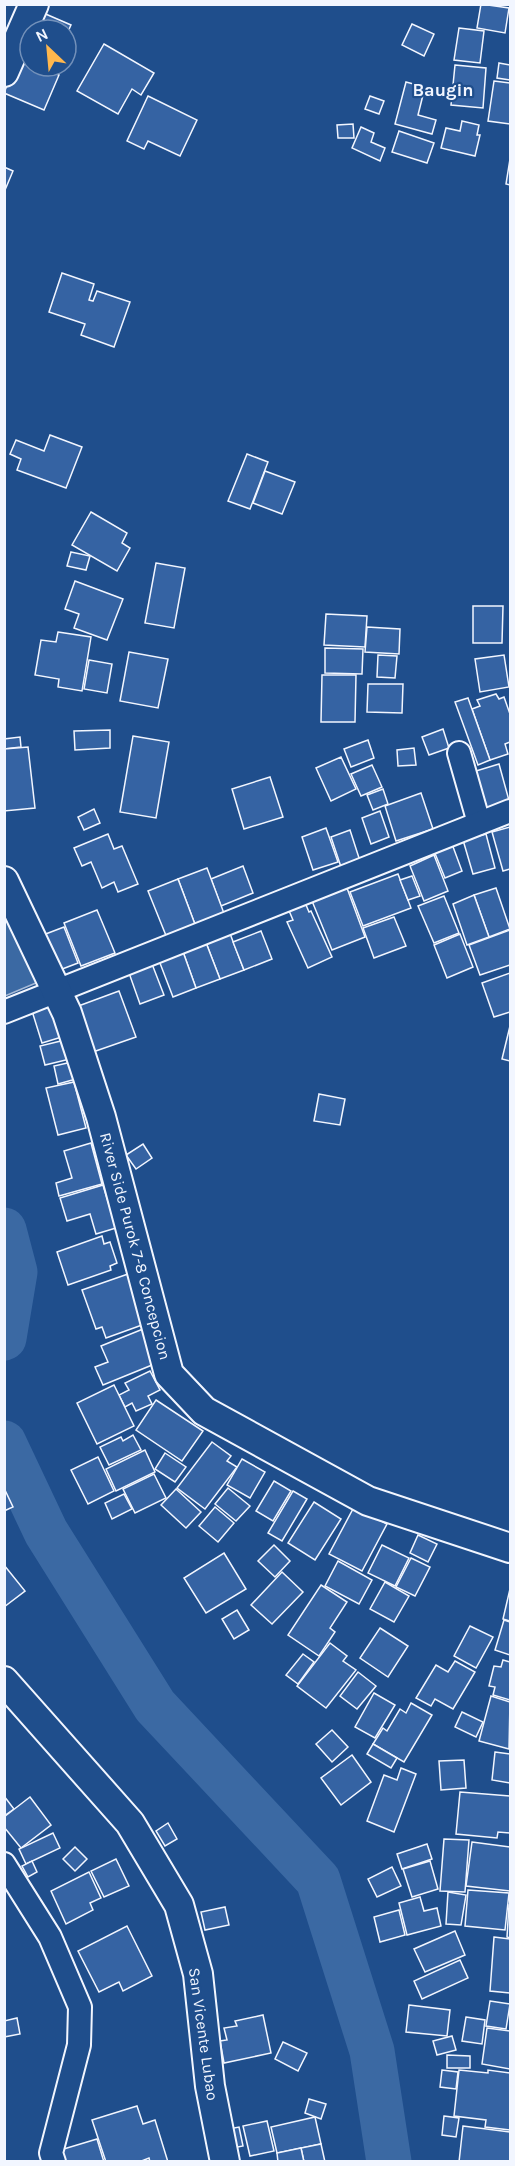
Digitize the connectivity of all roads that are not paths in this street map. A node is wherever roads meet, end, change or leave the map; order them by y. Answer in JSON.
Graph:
{"nodes":[{"id":1,"x":34,"y":4,"type":"edge"},
{"id":2,"x":4,"y":72,"type":"edge"},
{"id":3,"x":459,"y":753,"type":"dead end"},
{"id":4,"x":510,"y":811,"type":"edge"},
{"id":5,"x":479,"y":823,"type":"junction"},
{"id":6,"x":4,"y":881,"type":"edge"},
{"id":7,"x":57,"y":990,"type":"junction"},
{"id":8,"x":7,"y":1011,"type":"edge"},
{"id":9,"x":510,"y":1548,"type":"edge"},
{"id":10,"x":4,"y":1681,"type":"edge"},
{"id":11,"x":4,"y":1864,"type":"edge"},
{"id":12,"x":54,"y":2162,"type":"edge"},
{"id":13,"x":225,"y":2162,"type":"edge"}],
"edges":[{"from":1,"to":2,"type":"street"},
{"from":3,"to":5,"type":"street"},
{"from":4,"to":5,"type":"street"},
{"from":5,"to":7,"type":"street"},
{"from":6,"to":7,"type":"street","name":"River Side Purok 7-8 Concepcion"},
{"from":7,"to":8,"type":"street"},
{"from":7,"to":9,"type":"street","name":"River Side Purok 7-8 Concepcion"},
{"from":10,"to":13,"type":"street","name":"San Vicente Lubao"},
{"from":11,"to":12,"type":"street"}]}
